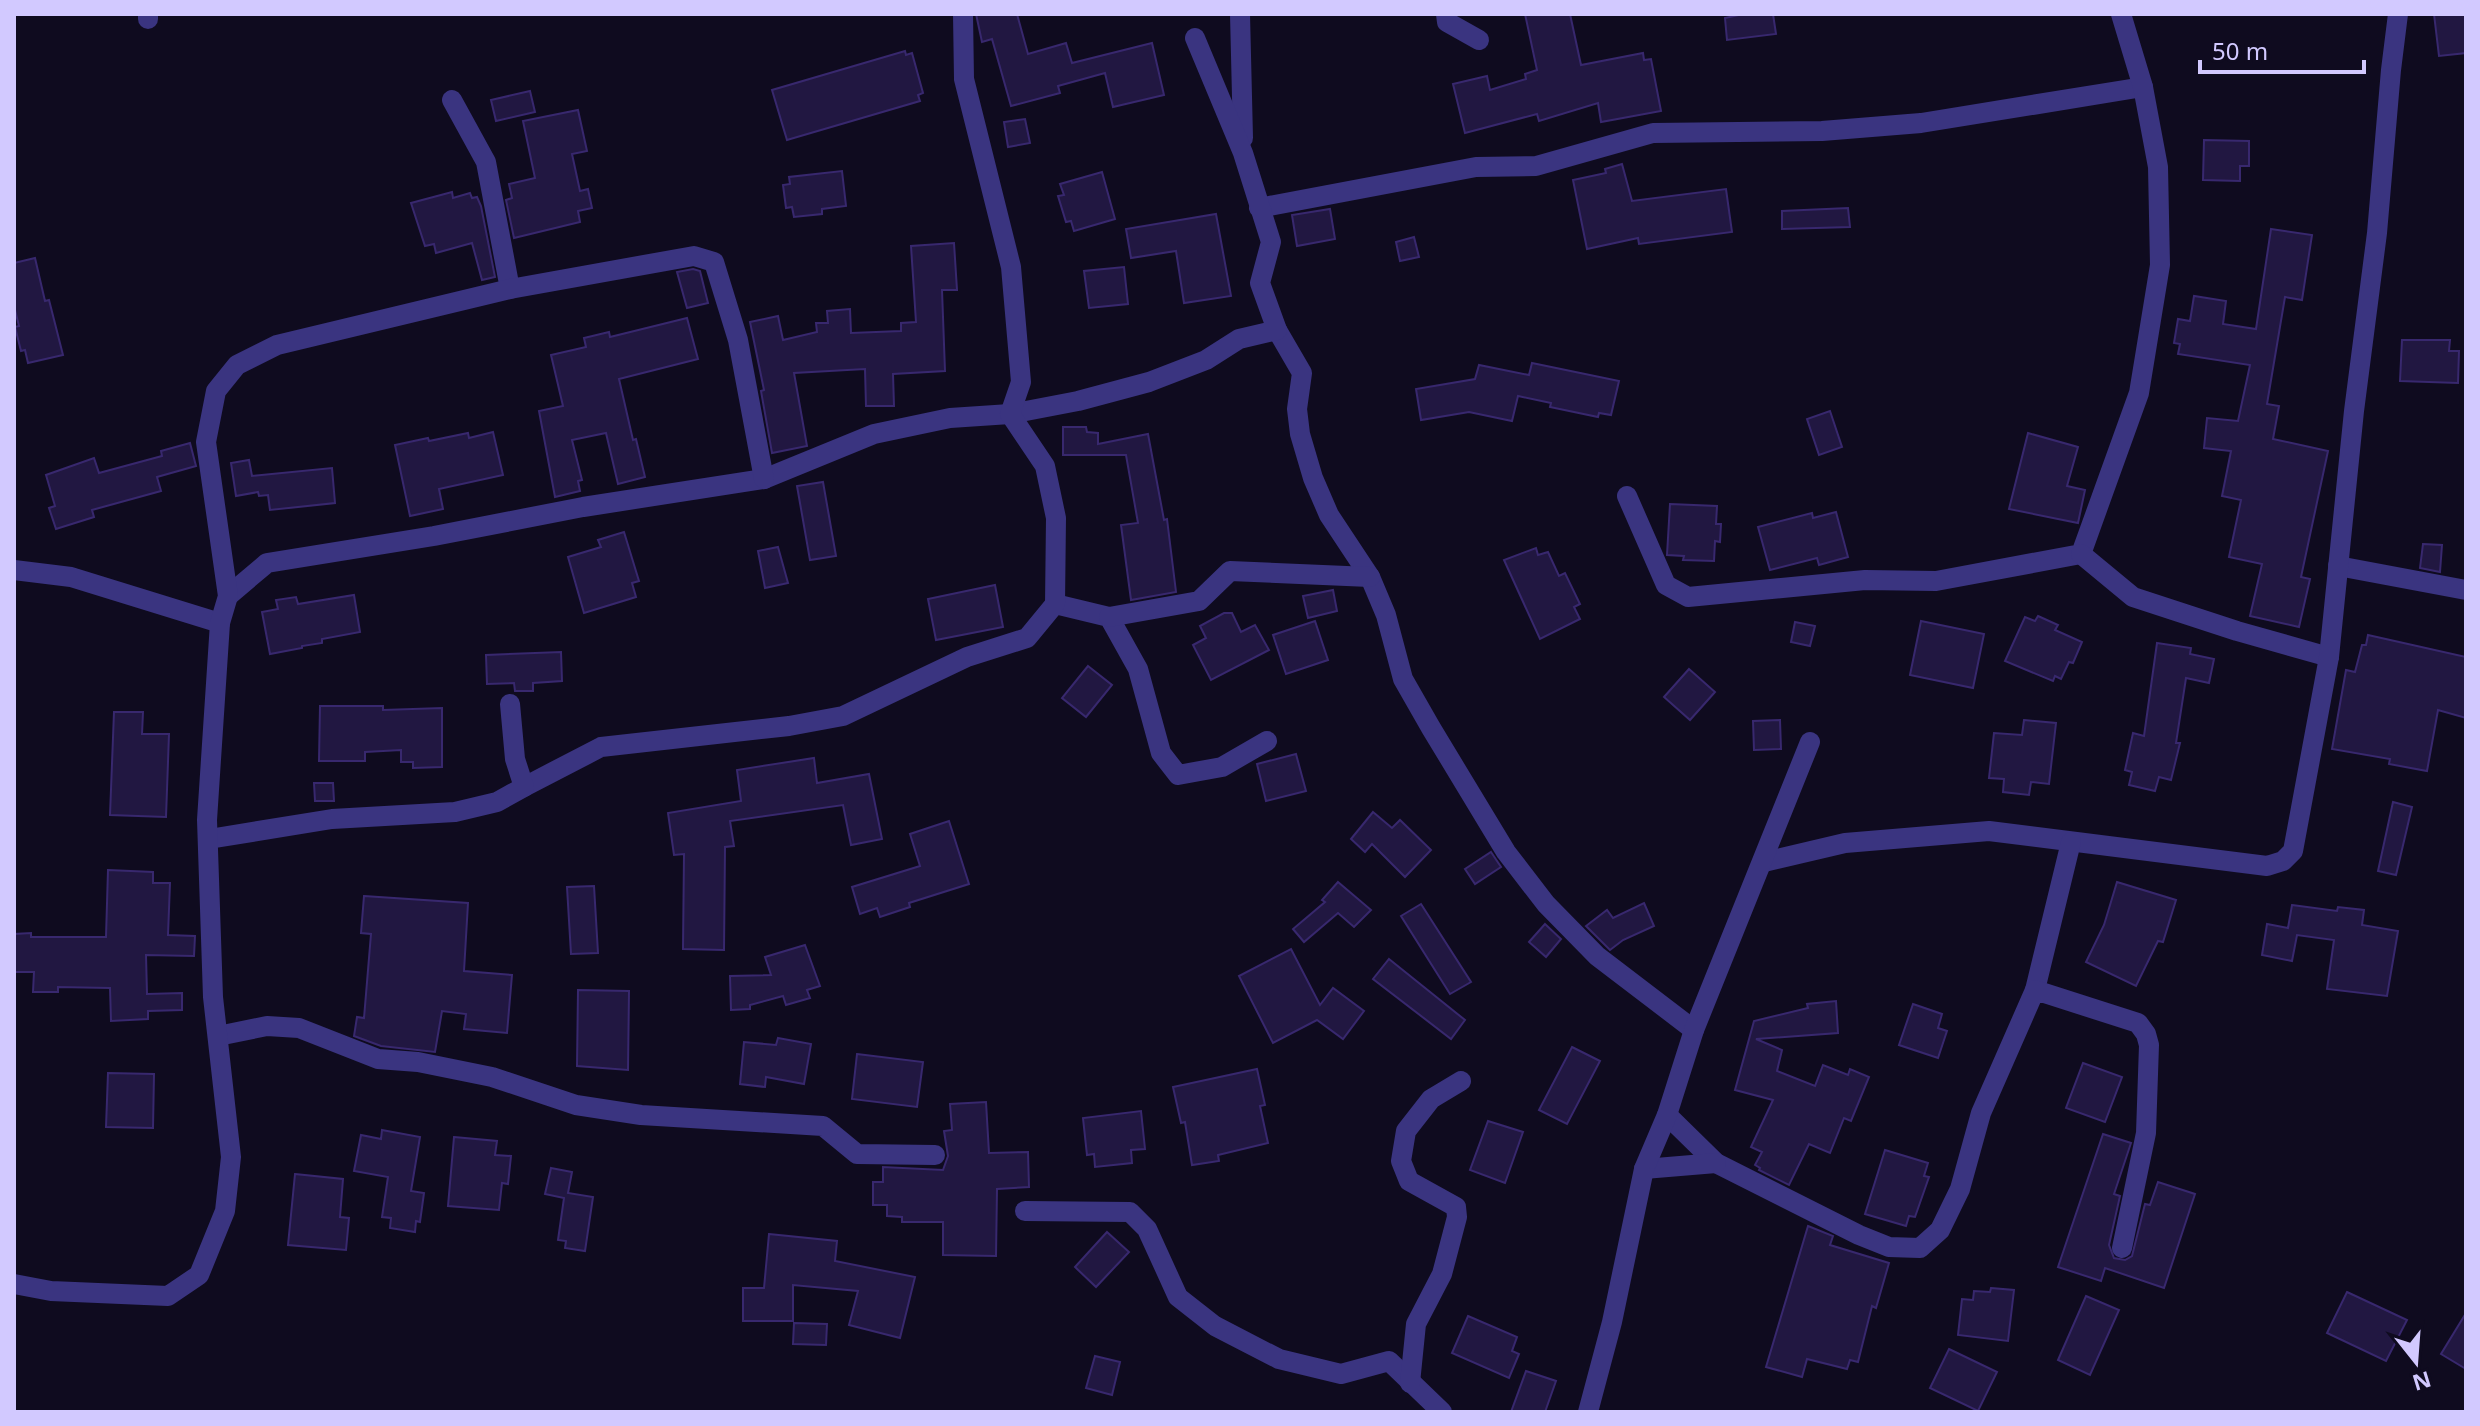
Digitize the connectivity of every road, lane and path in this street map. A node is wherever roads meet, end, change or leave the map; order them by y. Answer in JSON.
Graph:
{"nodes":[{"id":1,"x":963,"y":14,"type":"edge"},
{"id":2,"x":1240,"y":14,"type":"edge"},
{"id":3,"x":1446,"y":14,"type":"edge"},
{"id":4,"x":2121,"y":14,"type":"edge"},
{"id":5,"x":2398,"y":14,"type":"edge"},
{"id":6,"x":1195,"y":38,"type":"dead end"},
{"id":7,"x":1479,"y":40,"type":"dead end"},
{"id":8,"x":2143,"y":87,"type":"junction"},
{"id":9,"x":452,"y":100,"type":"dead end"},
{"id":10,"x":1243,"y":153,"type":"junction"},
{"id":11,"x":1259,"y":208,"type":"junction"},
{"id":12,"x":510,"y":289,"type":"junction"},
{"id":13,"x":1277,"y":330,"type":"junction"},
{"id":14,"x":1010,"y":414,"type":"junction"},
{"id":15,"x":764,"y":479,"type":"junction"},
{"id":16,"x":1627,"y":496,"type":"dead end"},
{"id":17,"x":2081,"y":554,"type":"junction"},
{"id":18,"x":2338,"y":566,"type":"junction"},
{"id":19,"x":14,"y":570,"type":"edge"},
{"id":20,"x":1370,"y":577,"type":"junction"},
{"id":21,"x":2466,"y":590,"type":"edge"},
{"id":22,"x":228,"y":596,"type":"junction"},
{"id":23,"x":1055,"y":604,"type":"junction"},
{"id":24,"x":1109,"y":617,"type":"junction"},
{"id":25,"x":220,"y":623,"type":"junction"},
{"id":26,"x":2329,"y":657,"type":"junction"},
{"id":27,"x":510,"y":704,"type":"dead end"},
{"id":28,"x":1267,"y":741,"type":"dead end"},
{"id":29,"x":1810,"y":742,"type":"dead end"},
{"id":30,"x":524,"y":787,"type":"junction"},
{"id":31,"x":209,"y":839,"type":"junction"},
{"id":32,"x":2071,"y":842,"type":"junction"},
{"id":33,"x":1764,"y":862,"type":"junction"},
{"id":34,"x":2035,"y":990,"type":"junction"},
{"id":35,"x":1694,"y":1030,"type":"junction"},
{"id":36,"x":218,"y":1036,"type":"junction"},
{"id":37,"x":1461,"y":1081,"type":"dead end"},
{"id":38,"x":1667,"y":1115,"type":"junction"},
{"id":39,"x":935,"y":1155,"type":"dead end"},
{"id":40,"x":1716,"y":1163,"type":"junction"},
{"id":41,"x":1644,"y":1169,"type":"junction"},
{"id":42,"x":1025,"y":1211,"type":"dead end"},
{"id":43,"x":2122,"y":1248,"type":"dead end"},
{"id":44,"x":14,"y":1284,"type":"edge"},
{"id":45,"x":1410,"y":1383,"type":"junction"},
{"id":46,"x":1442,"y":1412,"type":"edge"},
{"id":47,"x":1588,"y":1412,"type":"edge"}],
"edges":[{"from":1,"to":14,"type":"street"},
{"from":2,"to":10,"type":"street"},
{"from":3,"to":7,"type":"street"},
{"from":4,"to":8,"type":"street"},
{"from":5,"to":18,"type":"street"},
{"from":6,"to":10,"type":"street"},
{"from":8,"to":11,"type":"street"},
{"from":8,"to":17,"type":"street"},
{"from":9,"to":12,"type":"street"},
{"from":10,"to":11,"type":"street"},
{"from":11,"to":13,"type":"street"},
{"from":12,"to":15,"type":"street"},
{"from":12,"to":22,"type":"street"},
{"from":13,"to":14,"type":"street"},
{"from":13,"to":20,"type":"street"},
{"from":14,"to":15,"type":"street"},
{"from":14,"to":23,"type":"street"},
{"from":15,"to":22,"type":"street"},
{"from":16,"to":17,"type":"street"},
{"from":17,"to":26,"type":"street"},
{"from":18,"to":21,"type":"street"},
{"from":18,"to":26,"type":"street"},
{"from":19,"to":25,"type":"street"},
{"from":20,"to":24,"type":"street"},
{"from":20,"to":35,"type":"street"},
{"from":22,"to":25,"type":"street"},
{"from":23,"to":24,"type":"street"},
{"from":23,"to":30,"type":"street"},
{"from":24,"to":28,"type":"street"},
{"from":25,"to":31,"type":"street"},
{"from":26,"to":32,"type":"street"},
{"from":27,"to":30,"type":"street"},
{"from":29,"to":33,"type":"street"},
{"from":30,"to":31,"type":"street"},
{"from":31,"to":36,"type":"street"},
{"from":32,"to":33,"type":"street"},
{"from":32,"to":34,"type":"street"},
{"from":33,"to":35,"type":"street"},
{"from":34,"to":40,"type":"street"},
{"from":34,"to":43,"type":"street"},
{"from":35,"to":38,"type":"street"},
{"from":36,"to":39,"type":"street"},
{"from":36,"to":44,"type":"street"},
{"from":37,"to":45,"type":"street"},
{"from":38,"to":40,"type":"street"},
{"from":38,"to":41,"type":"street"},
{"from":40,"to":41,"type":"street"},
{"from":41,"to":47,"type":"street"},
{"from":42,"to":45,"type":"street"},
{"from":45,"to":46,"type":"street"}]}
